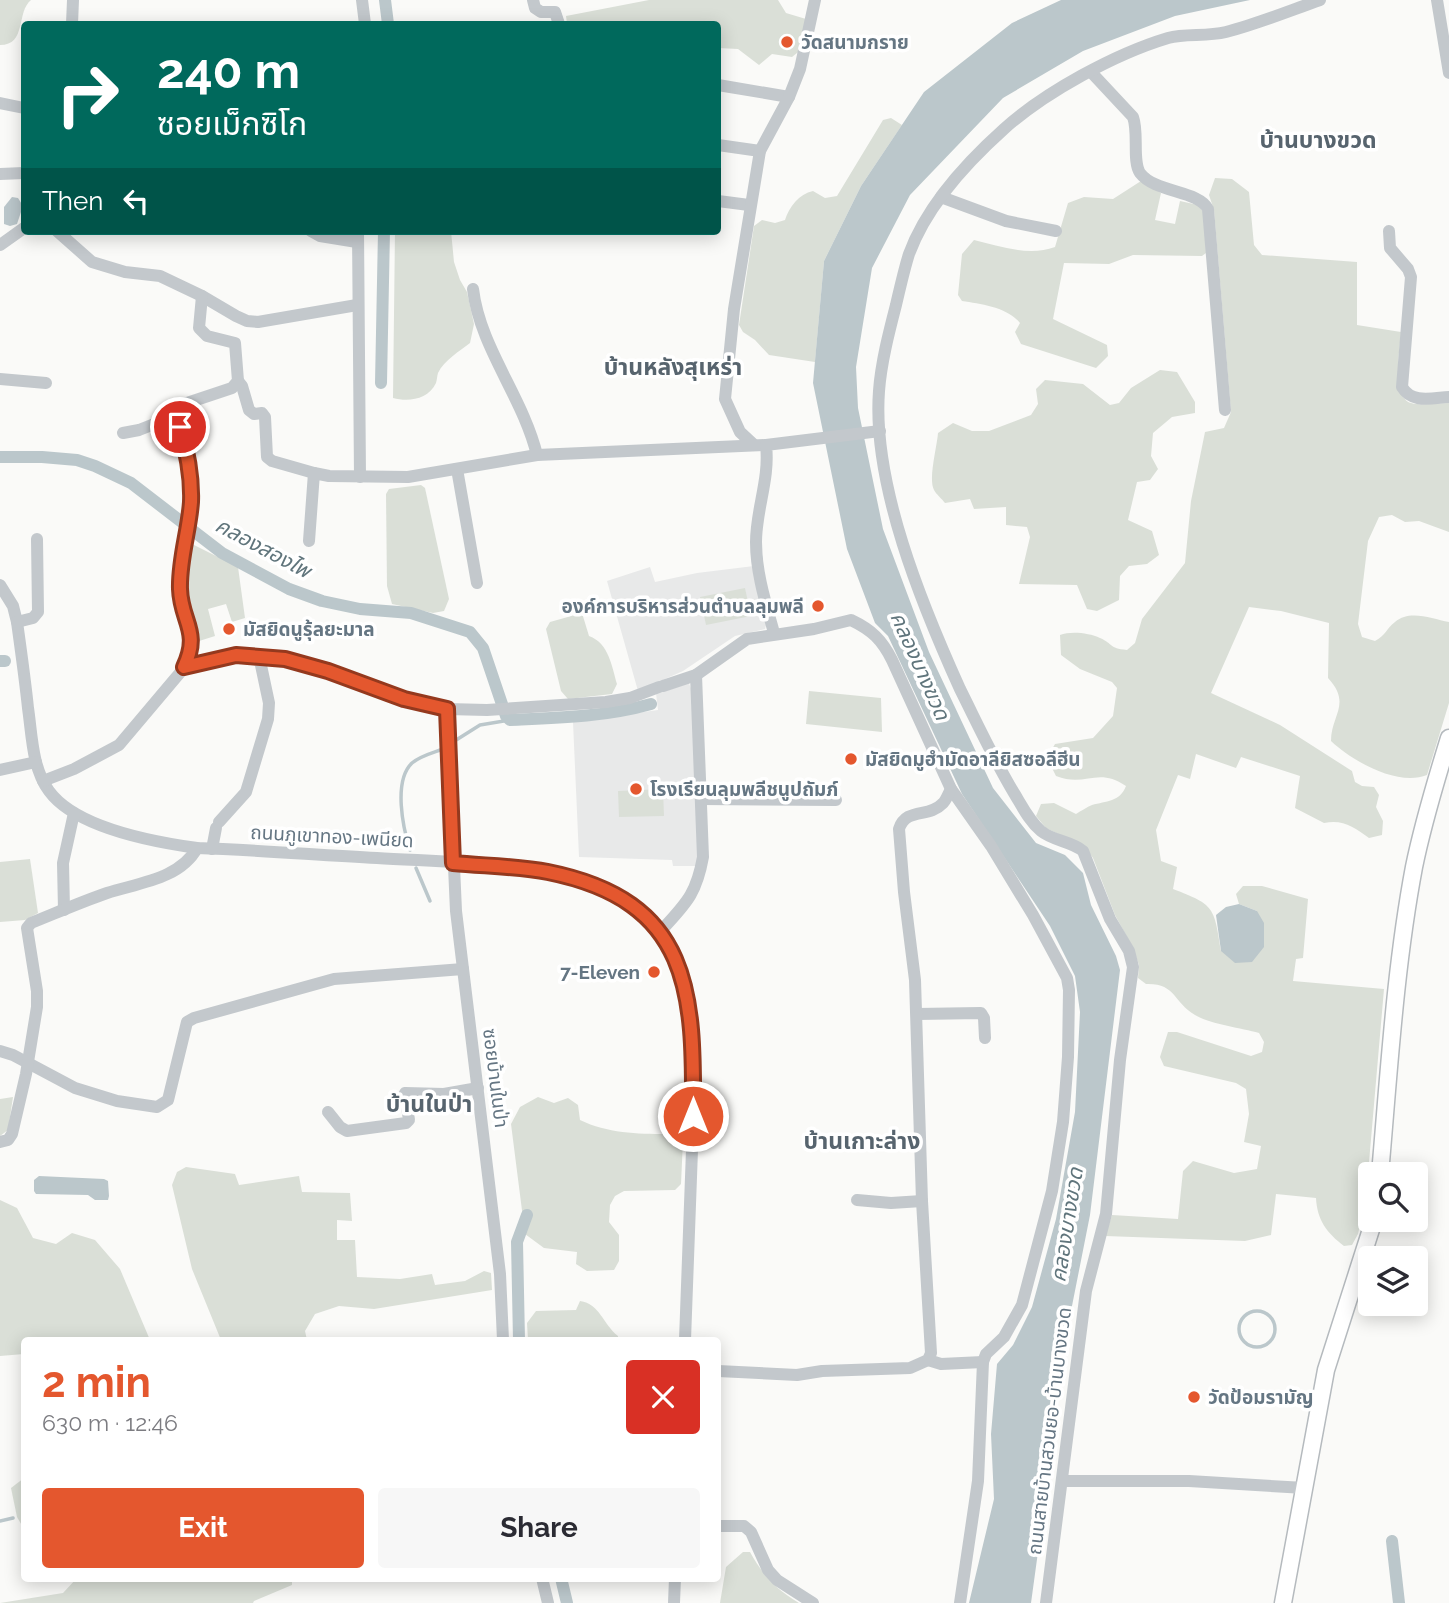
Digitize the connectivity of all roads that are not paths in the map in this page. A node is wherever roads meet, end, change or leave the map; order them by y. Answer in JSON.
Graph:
{"nodes":[{"id":1,"x":73,"y":0,"type":"edge"},
{"id":2,"x":362,"y":0,"type":"edge"},
{"id":3,"x":533,"y":0,"type":"edge"},
{"id":4,"x":816,"y":0,"type":"edge"},
{"id":5,"x":1320,"y":0,"type":"edge"},
{"id":6,"x":1437,"y":0,"type":"edge"},
{"id":7,"x":72,"y":21,"type":"edge"},
{"id":8,"x":365,"y":21,"type":"edge"},
{"id":9,"x":558,"y":21,"type":"edge"},
{"id":10,"x":1091,"y":72,"type":"junction"},
{"id":11,"x":1449,"y":73,"type":"edge"},
{"id":12,"x":721,"y":86,"type":"edge"},
{"id":13,"x":789,"y":97,"type":"junction"},
{"id":14,"x":0,"y":103,"type":"edge"},
{"id":15,"x":21,"y":107,"type":"edge"},
{"id":16,"x":721,"y":145,"type":"edge"},
{"id":17,"x":760,"y":151,"type":"junction"},
{"id":18,"x":21,"y":173,"type":"edge"},
{"id":19,"x":0,"y":174,"type":"edge"},
{"id":20,"x":941,"y":197,"type":"junction"},
{"id":21,"x":721,"y":201,"type":"edge"},
{"id":22,"x":749,"y":205,"type":"junction"},
{"id":23,"x":21,"y":230,"type":"edge"},
{"id":24,"x":1056,"y":231,"type":"dead end"},
{"id":25,"x":1389,"y":231,"type":"dead end"},
{"id":26,"x":62,"y":235,"type":"edge"},
{"id":27,"x":318,"y":235,"type":"edge"},
{"id":28,"x":357,"y":236,"type":"edge"},
{"id":29,"x":2,"y":241,"type":"edge"},
{"id":30,"x":473,"y":289,"type":"dead end"},
{"id":31,"x":202,"y":296,"type":"junction"},
{"id":32,"x":357,"y":305,"type":"junction"},
{"id":33,"x":0,"y":379,"type":"edge"},
{"id":34,"x":238,"y":381,"type":"junction"},
{"id":35,"x":46,"y":383,"type":"dead end"},
{"id":36,"x":1449,"y":397,"type":"edge"},
{"id":37,"x":1225,"y":410,"type":"dead end"},
{"id":38,"x":177,"y":415,"type":"junction"},
{"id":39,"x":876,"y":432,"type":"junction"},
{"id":40,"x":123,"y":433,"type":"dead end"},
{"id":41,"x":760,"y":445,"type":"junction"},
{"id":42,"x":537,"y":455,"type":"junction"},
{"id":43,"x":457,"y":469,"type":"junction"},
{"id":44,"x":314,"y":473,"type":"junction"},
{"id":45,"x":360,"y":477,"type":"junction"},
{"id":46,"x":37,"y":539,"type":"dead end"},
{"id":47,"x":309,"y":541,"type":"dead end"},
{"id":48,"x":477,"y":583,"type":"dead end"},
{"id":49,"x":0,"y":585,"type":"edge"},
{"id":50,"x":17,"y":622,"type":"junction"},
{"id":51,"x":774,"y":634,"type":"junction"},
{"id":52,"x":259,"y":656,"type":"junction"},
{"id":53,"x":184,"y":667,"type":"junction"},
{"id":54,"x":696,"y":675,"type":"junction"},
{"id":55,"x":447,"y":709,"type":"junction"},
{"id":56,"x":1449,"y":738,"type":"edge"},
{"id":57,"x":36,"y":762,"type":"junction"},
{"id":58,"x":0,"y":770,"type":"edge"},
{"id":59,"x":43,"y":780,"type":"junction"},
{"id":60,"x":951,"y":789,"type":"junction"},
{"id":61,"x":701,"y":799,"type":"junction"},
{"id":62,"x":836,"y":800,"type":"dead end"},
{"id":63,"x":74,"y":813,"type":"junction"},
{"id":64,"x":197,"y":848,"type":"junction"},
{"id":65,"x":212,"y":849,"type":"junction"},
{"id":66,"x":453,"y":863,"type":"junction"},
{"id":67,"x":64,"y":910,"type":"junction"},
{"id":68,"x":660,"y":932,"type":"junction"},
{"id":69,"x":463,"y":969,"type":"junction"},
{"id":70,"x":916,"y":1014,"type":"junction"},
{"id":71,"x":985,"y":1038,"type":"dead end"},
{"id":72,"x":0,"y":1051,"type":"edge"},
{"id":73,"x":27,"y":1063,"type":"junction"},
{"id":74,"x":478,"y":1088,"type":"junction"},
{"id":75,"x":328,"y":1112,"type":"dead end"},
{"id":76,"x":0,"y":1142,"type":"edge"},
{"id":77,"x":1381,"y":1162,"type":"edge"},
{"id":78,"x":857,"y":1200,"type":"dead end"},
{"id":79,"x":922,"y":1201,"type":"junction"},
{"id":80,"x":1370,"y":1232,"type":"edge"},
{"id":81,"x":503,"y":1337,"type":"edge"},
{"id":82,"x":685,"y":1337,"type":"edge"},
{"id":83,"x":928,"y":1360,"type":"junction"},
{"id":84,"x":983,"y":1362,"type":"junction"},
{"id":85,"x":721,"y":1371,"type":"edge"},
{"id":86,"x":1062,"y":1481,"type":"junction"},
{"id":87,"x":1305,"y":1488,"type":"junction"},
{"id":88,"x":721,"y":1526,"type":"edge"},
{"id":89,"x":543,"y":1582,"type":"edge"},
{"id":90,"x":675,"y":1582,"type":"edge"},
{"id":91,"x":548,"y":1603,"type":"edge"},
{"id":92,"x":674,"y":1603,"type":"edge"},
{"id":93,"x":813,"y":1603,"type":"edge"},
{"id":94,"x":960,"y":1603,"type":"edge"},
{"id":95,"x":1046,"y":1603,"type":"edge"},
{"id":96,"x":1283,"y":1603,"type":"edge"}],
"edges":[{"from":1,"to":7,"type":"street"},
{"from":2,"to":8,"type":"street"},
{"from":3,"to":9,"type":"street"},
{"from":4,"to":13,"type":"street"},
{"from":5,"to":10,"type":"street","name":"ถนนสายบ้านสวนยอ-บ้านบางขวด"},
{"from":6,"to":11,"type":"street"},
{"from":10,"to":20,"type":"street","name":"ถนนสายบ้านสวนยอ-บ้านบางขวด"},
{"from":10,"to":37,"type":"street"},
{"from":12,"to":13,"type":"street"},
{"from":13,"to":17,"type":"street"},
{"from":14,"to":15,"type":"street"},
{"from":16,"to":17,"type":"street"},
{"from":17,"to":22,"type":"street"},
{"from":18,"to":19,"type":"street"},
{"from":20,"to":24,"type":"street"},
{"from":20,"to":39,"type":"street","name":"ถนนสายบ้านสวนยอ-บ้านบางขวด"},
{"from":21,"to":22,"type":"street"},
{"from":22,"to":41,"type":"street"},
{"from":23,"to":29,"type":"street"},
{"from":25,"to":36,"type":"street"},
{"from":26,"to":31,"type":"street"},
{"from":27,"to":28,"type":"street"},
{"from":28,"to":32,"type":"street"},
{"from":30,"to":42,"type":"street"},
{"from":31,"to":32,"type":"street"},
{"from":31,"to":34,"type":"street"},
{"from":32,"to":45,"type":"street"},
{"from":33,"to":35,"type":"street"},
{"from":34,"to":38,"type":"street"},
{"from":34,"to":44,"type":"street"},
{"from":38,"to":40,"type":"street"},
{"from":38,"to":53,"type":"street"},
{"from":39,"to":41,"type":"street"},
{"from":39,"to":86,"type":"street","name":"ถนนสายบ้านสวนยอ-บ้านบางขวด"},
{"from":41,"to":42,"type":"street"},
{"from":41,"to":51,"type":"street"},
{"from":42,"to":43,"type":"street"},
{"from":43,"to":45,"type":"street"},
{"from":43,"to":48,"type":"street"},
{"from":44,"to":45,"type":"street"},
{"from":44,"to":47,"type":"street"},
{"from":46,"to":50,"type":"street"},
{"from":49,"to":50,"type":"street","name":"ถนนภูเขาทอง-เพนียด"},
{"from":50,"to":57,"type":"street","name":"ถนนภูเขาทอง-เพนียด"},
{"from":51,"to":54,"type":"street"},
{"from":51,"to":60,"type":"street"},
{"from":52,"to":53,"type":"street"},
{"from":52,"to":55,"type":"street"},
{"from":52,"to":65,"type":"street"},
{"from":53,"to":59,"type":"street"},
{"from":54,"to":55,"type":"street"},
{"from":54,"to":61,"type":"street"},
{"from":55,"to":66,"type":"street","name":"ซอยบ้านในป่า"},
{"from":56,"to":77,"type":"main road"},
{"from":57,"to":58,"type":"street"},
{"from":57,"to":59,"type":"street","name":"ถนนภูเขาทอง-เพนียด"},
{"from":59,"to":63,"type":"street","name":"ถนนภูเขาทอง-เพนียด"},
{"from":60,"to":70,"type":"street"},
{"from":60,"to":84,"type":"street"},
{"from":61,"to":62,"type":"street"},
{"from":61,"to":68,"type":"street"},
{"from":63,"to":64,"type":"street","name":"ถนนภูเขาทอง-เพนียด"},
{"from":63,"to":67,"type":"street"},
{"from":64,"to":65,"type":"street","name":"ถนนภูเขาทอง-เพนียด"},
{"from":64,"to":67,"type":"street"},
{"from":65,"to":66,"type":"street","name":"ถนนภูเขาทอง-เพนียด"},
{"from":66,"to":68,"type":"street","name":"ถนนภูเขาทอง-เพนียด"},
{"from":66,"to":69,"type":"street","name":"ซอยบ้านในป่า"},
{"from":67,"to":73,"type":"street"},
{"from":68,"to":82,"type":"street","name":"ถนนภูเขาทอง-เพนียด"},
{"from":69,"to":73,"type":"street"},
{"from":69,"to":74,"type":"street","name":"ซอยบ้านในป่า"},
{"from":70,"to":71,"type":"street"},
{"from":70,"to":79,"type":"street"},
{"from":72,"to":73,"type":"street"},
{"from":73,"to":76,"type":"street"},
{"from":74,"to":75,"type":"street"},
{"from":74,"to":81,"type":"street","name":"ซอยบ้านในป่า"},
{"from":78,"to":79,"type":"street"},
{"from":79,"to":83,"type":"street"},
{"from":80,"to":87,"type":"main road"},
{"from":83,"to":84,"type":"street"},
{"from":83,"to":85,"type":"street"},
{"from":84,"to":94,"type":"street"},
{"from":86,"to":87,"type":"street"},
{"from":86,"to":95,"type":"street","name":"ถนนสายบ้านสวนยอ-บ้านบางขวด"},
{"from":87,"to":96,"type":"main road"},
{"from":88,"to":93,"type":"street"},
{"from":89,"to":91,"type":"street"},
{"from":90,"to":92,"type":"street"}]}
